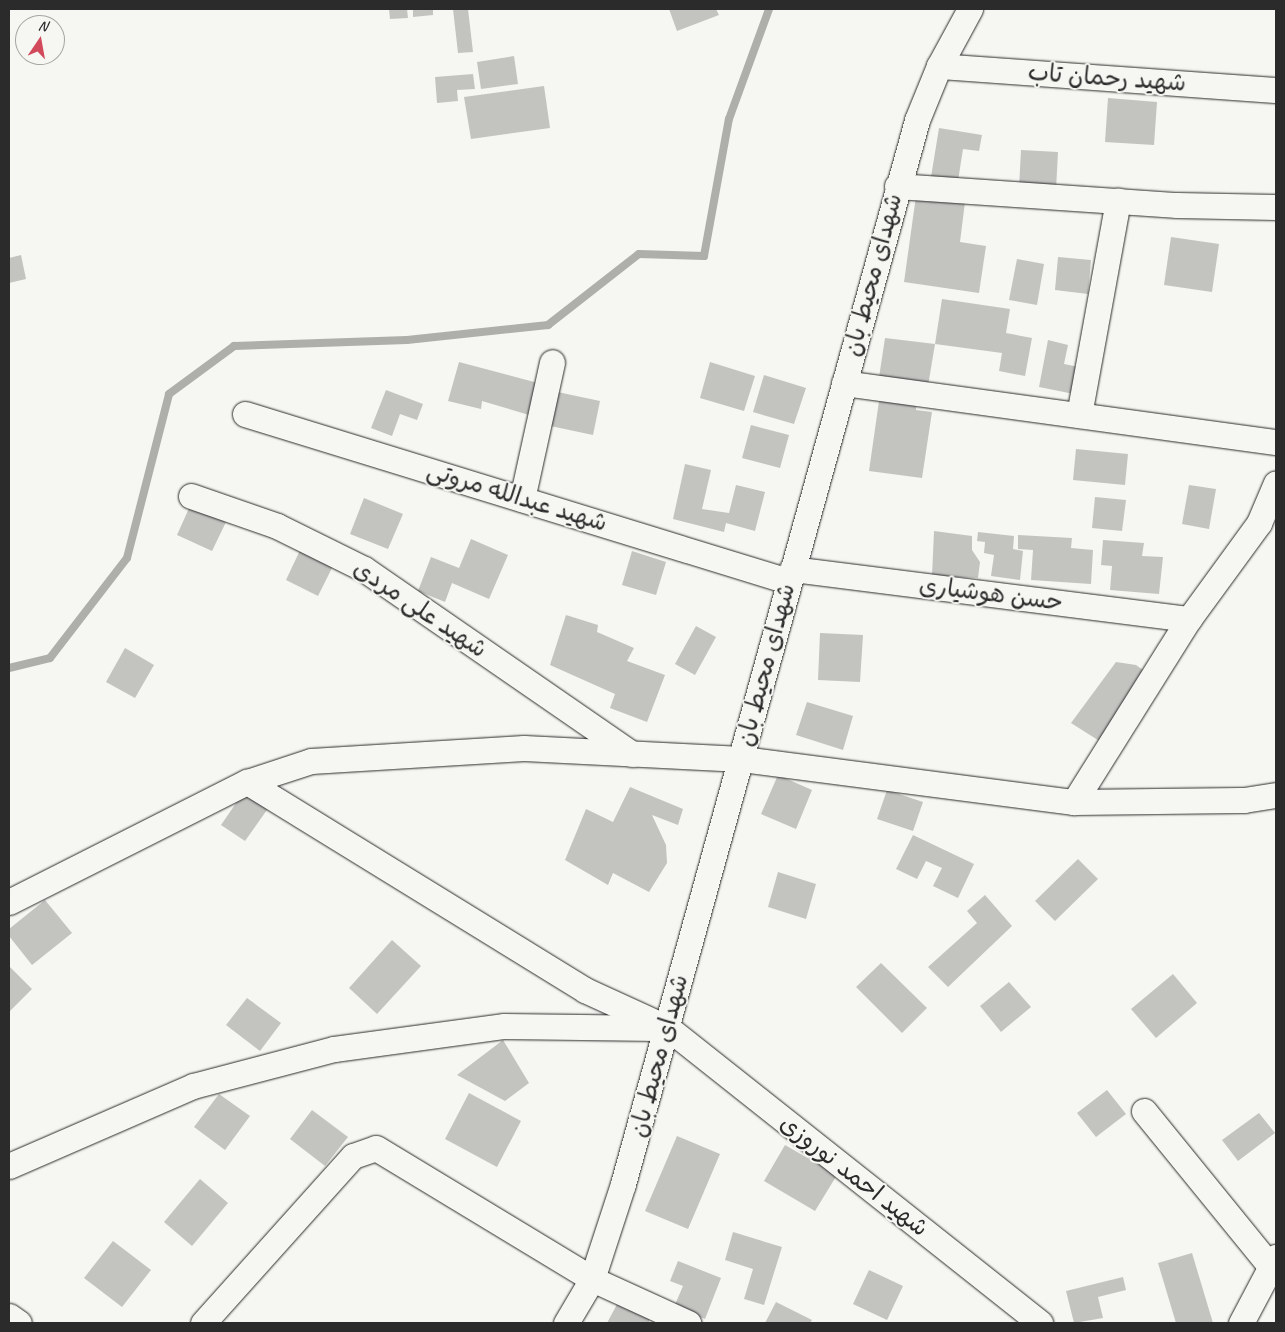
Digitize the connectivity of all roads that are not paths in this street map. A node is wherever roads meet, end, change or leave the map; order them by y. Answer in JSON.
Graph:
{"nodes":[{"id":1,"x":970,"y":9,"type":"edge"},
{"id":2,"x":939,"y":66,"type":"junction"},
{"id":3,"x":1276,"y":90,"type":"edge"},
{"id":4,"x":897,"y":186,"type":"junction"},
{"id":5,"x":1118,"y":201,"type":"junction"},
{"id":6,"x":1276,"y":207,"type":"edge"},
{"id":7,"x":552,"y":362,"type":"dead end"},
{"id":8,"x":844,"y":382,"type":"junction"},
{"id":9,"x":245,"y":414,"type":"dead end"},
{"id":10,"x":1079,"y":415,"type":"junction"},
{"id":11,"x":1276,"y":442,"type":"edge"},
{"id":12,"x":1276,"y":483,"type":"edge"},
{"id":13,"x":191,"y":496,"type":"dead end"},
{"id":14,"x":522,"y":499,"type":"junction"},
{"id":15,"x":790,"y":575,"type":"junction"},
{"id":16,"x":1189,"y":619,"type":"junction"},
{"id":17,"x":632,"y":754,"type":"junction"},
{"id":18,"x":742,"y":759,"type":"junction"},
{"id":19,"x":247,"y":782,"type":"junction"},
{"id":20,"x":1276,"y":795,"type":"edge"},
{"id":21,"x":1074,"y":802,"type":"junction"},
{"id":22,"x":9,"y":902,"type":"edge"},
{"id":23,"x":668,"y":1028,"type":"junction"},
{"id":24,"x":1144,"y":1111,"type":"dead end"},
{"id":25,"x":9,"y":1166,"type":"edge"},
{"id":26,"x":1274,"y":1262,"type":"edge"},
{"id":27,"x":592,"y":1279,"type":"junction"},
{"id":28,"x":9,"y":1316,"type":"edge"},
{"id":29,"x":19,"y":1323,"type":"edge"},
{"id":30,"x":203,"y":1323,"type":"edge"},
{"id":31,"x":566,"y":1323,"type":"edge"},
{"id":32,"x":688,"y":1323,"type":"edge"},
{"id":33,"x":1040,"y":1323,"type":"edge"},
{"id":34,"x":1241,"y":1323,"type":"edge"}],
"edges":[{"from":1,"to":2,"type":"street","name":"شهدای محیط بان"},
{"from":2,"to":3,"type":"street","name":"شهید رحمان تاب"},
{"from":2,"to":4,"type":"street","name":"شهدای محیط بان"},
{"from":4,"to":5,"type":"street"},
{"from":4,"to":8,"type":"street","name":"شهدای محیط بان"},
{"from":5,"to":6,"type":"street"},
{"from":5,"to":10,"type":"street"},
{"from":7,"to":14,"type":"street"},
{"from":8,"to":10,"type":"street"},
{"from":8,"to":15,"type":"street","name":"شهدای محیط بان"},
{"from":9,"to":14,"type":"street","name":"شهید عبدالله مروتی"},
{"from":10,"to":11,"type":"street"},
{"from":12,"to":16,"type":"street"},
{"from":13,"to":17,"type":"street","name":"شهید علی مردی"},
{"from":14,"to":15,"type":"street","name":"شهید عبدالله مروتی"},
{"from":15,"to":16,"type":"street","name":"حسن هوشیاری"},
{"from":15,"to":18,"type":"street","name":"شهدای محیط بان"},
{"from":16,"to":21,"type":"street"},
{"from":17,"to":18,"type":"street"},
{"from":17,"to":19,"type":"street"},
{"from":18,"to":21,"type":"street"},
{"from":18,"to":23,"type":"street","name":"شهدای محیط بان"},
{"from":19,"to":22,"type":"street"},
{"from":19,"to":23,"type":"street","name":"شهید احمد نوروزی"},
{"from":20,"to":21,"type":"street"},
{"from":23,"to":25,"type":"street"},
{"from":23,"to":27,"type":"street","name":"شهدای محیط بان"},
{"from":23,"to":33,"type":"street","name":"شهید احمد نوروزی"},
{"from":24,"to":26,"type":"street"},
{"from":26,"to":34,"type":"street"},
{"from":27,"to":30,"type":"street"},
{"from":27,"to":31,"type":"street","name":"شهدای محیط بان"},
{"from":27,"to":32,"type":"street"},
{"from":28,"to":29,"type":"street"}]}
